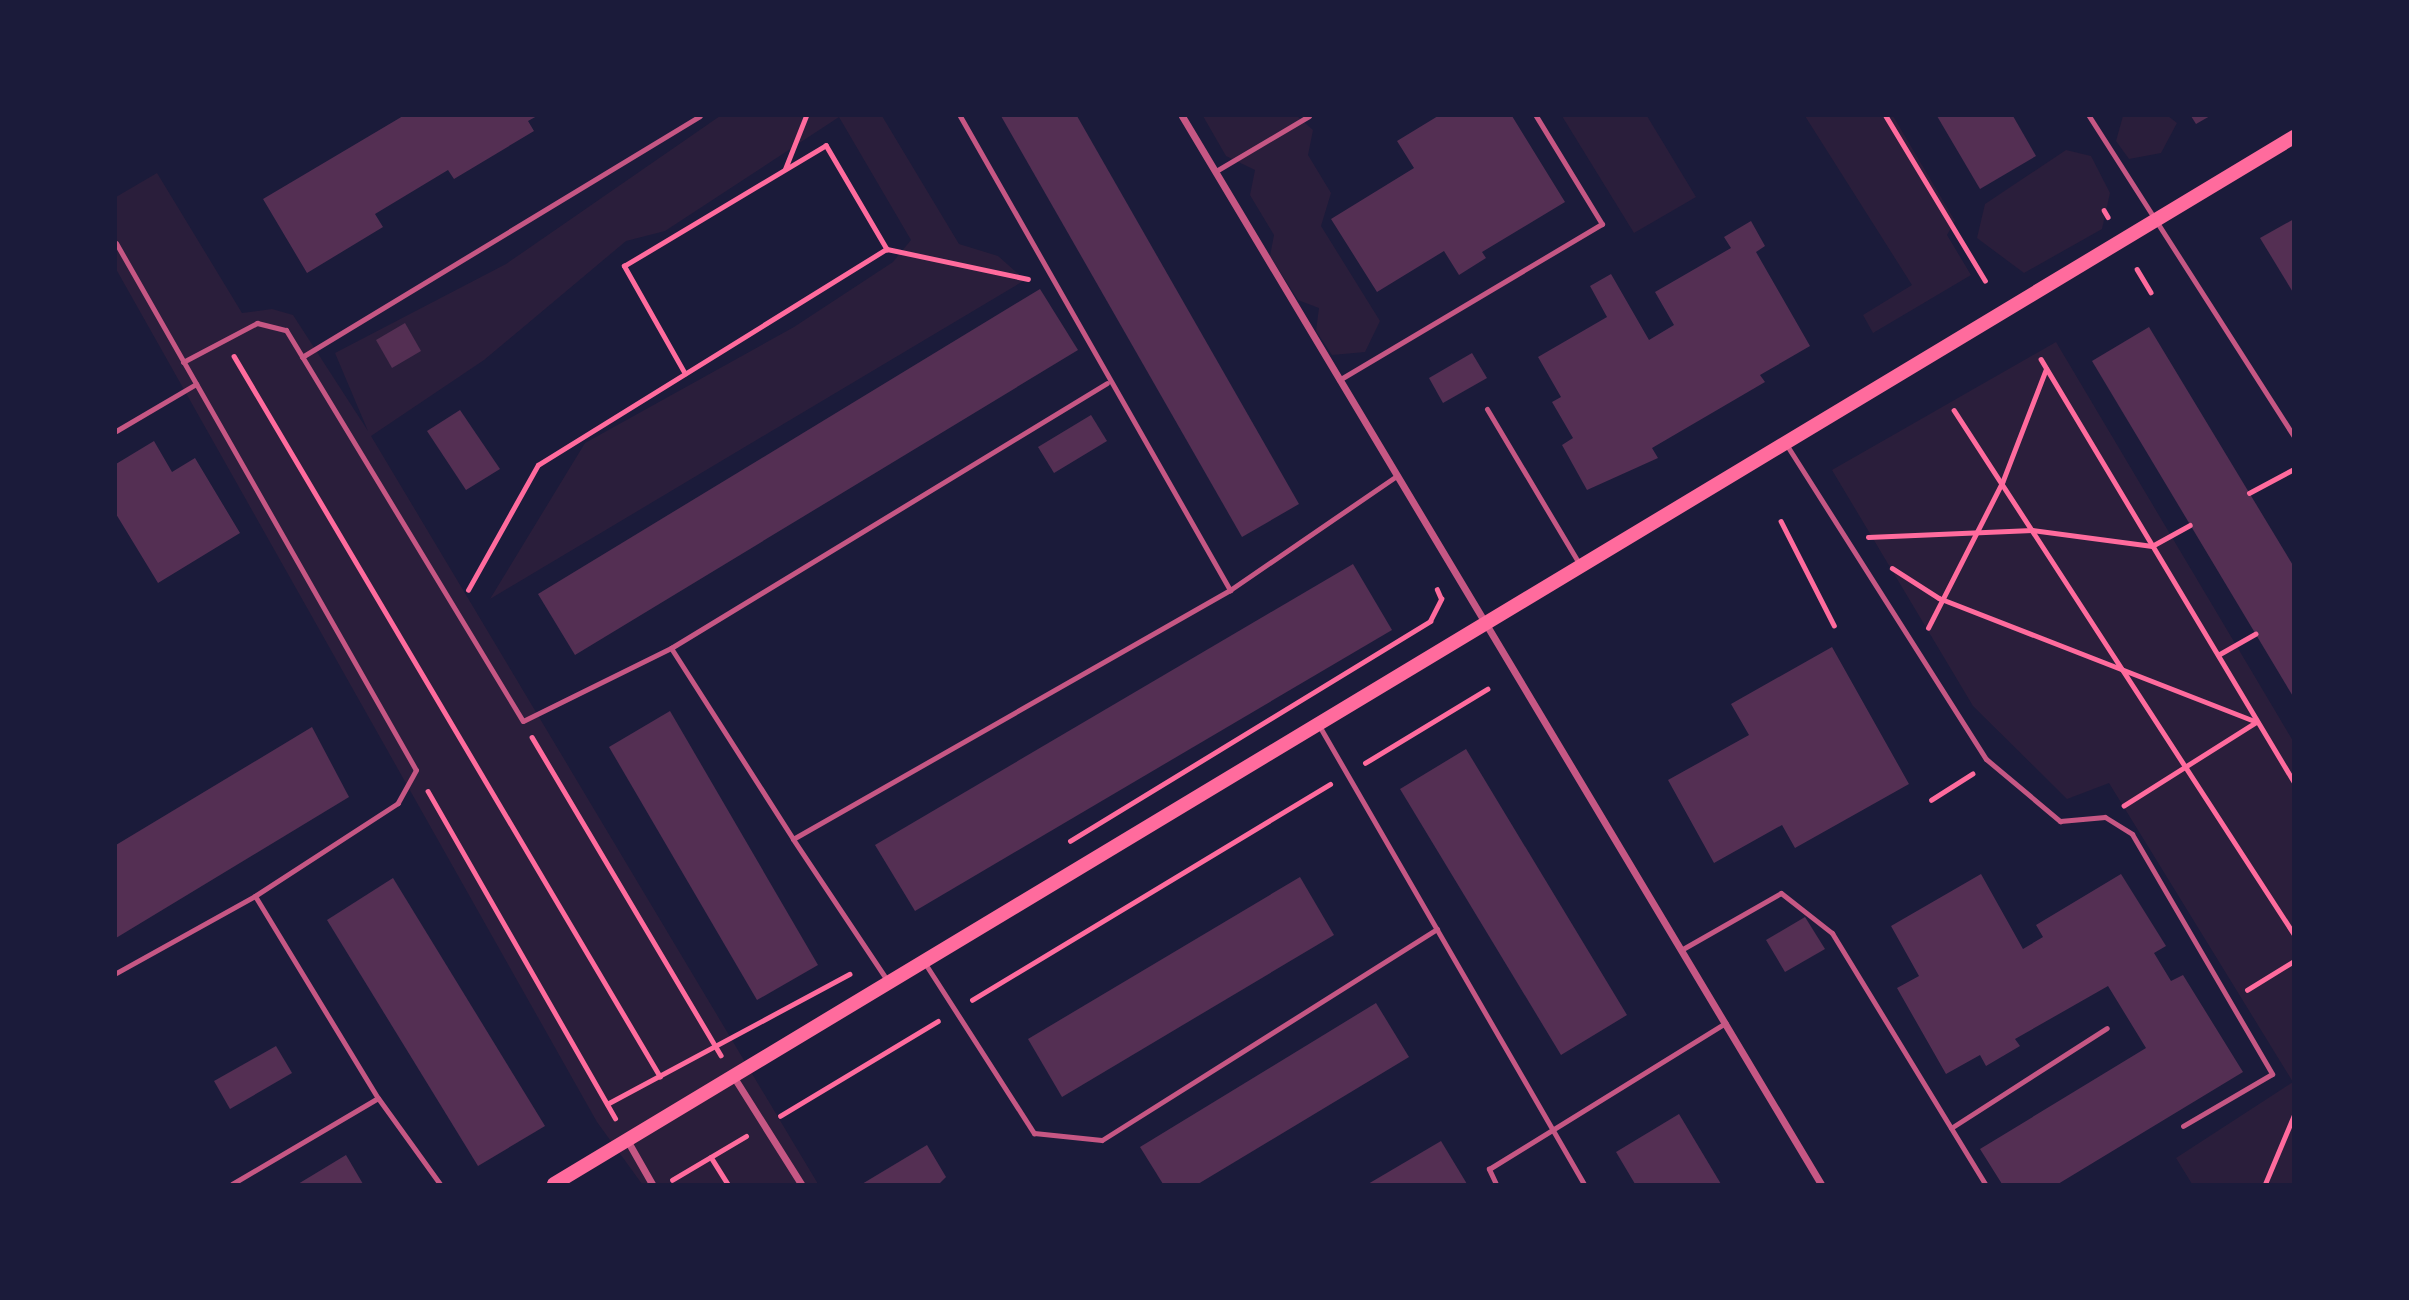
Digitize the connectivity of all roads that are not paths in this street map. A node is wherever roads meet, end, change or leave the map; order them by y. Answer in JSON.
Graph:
{"nodes":[{"id":1,"x":699,"y":116,"type":"edge"},
{"id":2,"x":960,"y":116,"type":"edge"},
{"id":3,"x":1182,"y":116,"type":"edge"},
{"id":4,"x":1309,"y":116,"type":"edge"},
{"id":5,"x":1536,"y":116,"type":"edge"},
{"id":6,"x":2090,"y":116,"type":"edge"},
{"id":7,"x":2294,"y":137,"type":"edge"},
{"id":8,"x":1216,"y":171,"type":"junction"},
{"id":9,"x":2157,"y":223,"type":"junction"},
{"id":10,"x":116,"y":243,"type":"edge"},
{"id":11,"x":302,"y":357,"type":"junction"},
{"id":12,"x":183,"y":362,"type":"junction"},
{"id":13,"x":1339,"y":380,"type":"junction"},
{"id":14,"x":1107,"y":383,"type":"junction"},
{"id":15,"x":196,"y":384,"type":"junction"},
{"id":16,"x":1487,"y":409,"type":"dead end"},
{"id":17,"x":116,"y":431,"type":"edge"},
{"id":18,"x":2294,"y":437,"type":"edge"},
{"id":19,"x":1785,"y":443,"type":"junction"},
{"id":20,"x":1395,"y":477,"type":"junction"},
{"id":21,"x":1580,"y":565,"type":"junction"},
{"id":22,"x":1230,"y":590,"type":"junction"},
{"id":23,"x":1482,"y":623,"type":"junction"},
{"id":24,"x":671,"y":648,"type":"junction"},
{"id":25,"x":1321,"y":729,"type":"junction"},
{"id":26,"x":793,"y":839,"type":"junction"},
{"id":27,"x":255,"y":895,"type":"junction"},
{"id":28,"x":1437,"y":929,"type":"junction"},
{"id":29,"x":1681,"y":950,"type":"junction"},
{"id":30,"x":926,"y":965,"type":"junction"},
{"id":31,"x":116,"y":973,"type":"edge"},
{"id":32,"x":891,"y":986,"type":"junction"},
{"id":33,"x":1725,"y":1023,"type":"junction"},
{"id":34,"x":2107,"y":1028,"type":"dead end"},
{"id":35,"x":736,"y":1079,"type":"junction"},
{"id":36,"x":378,"y":1098,"type":"junction"},
{"id":37,"x":2183,"y":1126,"type":"dead end"},
{"id":38,"x":1551,"y":1127,"type":"junction"},
{"id":39,"x":1951,"y":1128,"type":"junction"},
{"id":40,"x":627,"y":1140,"type":"junction"},
{"id":41,"x":232,"y":1185,"type":"edge"},
{"id":42,"x":440,"y":1185,"type":"edge"},
{"id":43,"x":554,"y":1185,"type":"edge"},
{"id":44,"x":652,"y":1185,"type":"edge"},
{"id":45,"x":801,"y":1185,"type":"edge"},
{"id":46,"x":1496,"y":1185,"type":"edge"},
{"id":47,"x":1584,"y":1185,"type":"edge"},
{"id":48,"x":1821,"y":1185,"type":"edge"},
{"id":49,"x":1985,"y":1185,"type":"edge"}],
"edges":[{"from":1,"to":11,"type":"lane"},
{"from":2,"to":14,"type":"lane"},
{"from":3,"to":8,"type":"street"},
{"from":4,"to":8,"type":"lane"},
{"from":5,"to":13,"type":"lane"},
{"from":6,"to":9,"type":"lane"},
{"from":7,"to":9,"type":"main road"},
{"from":8,"to":13,"type":"street"},
{"from":9,"to":18,"type":"lane"},
{"from":9,"to":19,"type":"main road"},
{"from":10,"to":12,"type":"lane"},
{"from":11,"to":12,"type":"lane"},
{"from":11,"to":24,"type":"lane"},
{"from":12,"to":15,"type":"lane"},
{"from":13,"to":20,"type":"street"},
{"from":14,"to":22,"type":"lane"},
{"from":14,"to":24,"type":"lane"},
{"from":15,"to":17,"type":"lane"},
{"from":15,"to":27,"type":"lane"},
{"from":16,"to":21,"type":"lane"},
{"from":19,"to":21,"type":"main road"},
{"from":19,"to":37,"type":"lane"},
{"from":20,"to":22,"type":"lane"},
{"from":20,"to":23,"type":"street"},
{"from":21,"to":23,"type":"main road"},
{"from":22,"to":26,"type":"lane"},
{"from":23,"to":25,"type":"main road"},
{"from":23,"to":29,"type":"street"},
{"from":24,"to":26,"type":"lane"},
{"from":25,"to":28,"type":"lane"},
{"from":25,"to":30,"type":"main road"},
{"from":26,"to":32,"type":"lane"},
{"from":27,"to":31,"type":"lane"},
{"from":27,"to":36,"type":"lane"},
{"from":28,"to":30,"type":"lane"},
{"from":28,"to":38,"type":"lane"},
{"from":29,"to":33,"type":"street"},
{"from":29,"to":39,"type":"lane"},
{"from":30,"to":32,"type":"main road"},
{"from":32,"to":35,"type":"main road"},
{"from":33,"to":38,"type":"lane"},
{"from":33,"to":48,"type":"street"},
{"from":34,"to":39,"type":"lane"},
{"from":35,"to":40,"type":"main road"},
{"from":35,"to":45,"type":"street"},
{"from":36,"to":41,"type":"lane"},
{"from":36,"to":42,"type":"lane"},
{"from":38,"to":46,"type":"lane"},
{"from":38,"to":47,"type":"lane"},
{"from":39,"to":49,"type":"lane"},
{"from":40,"to":43,"type":"main road"},
{"from":40,"to":44,"type":"street"}]}
